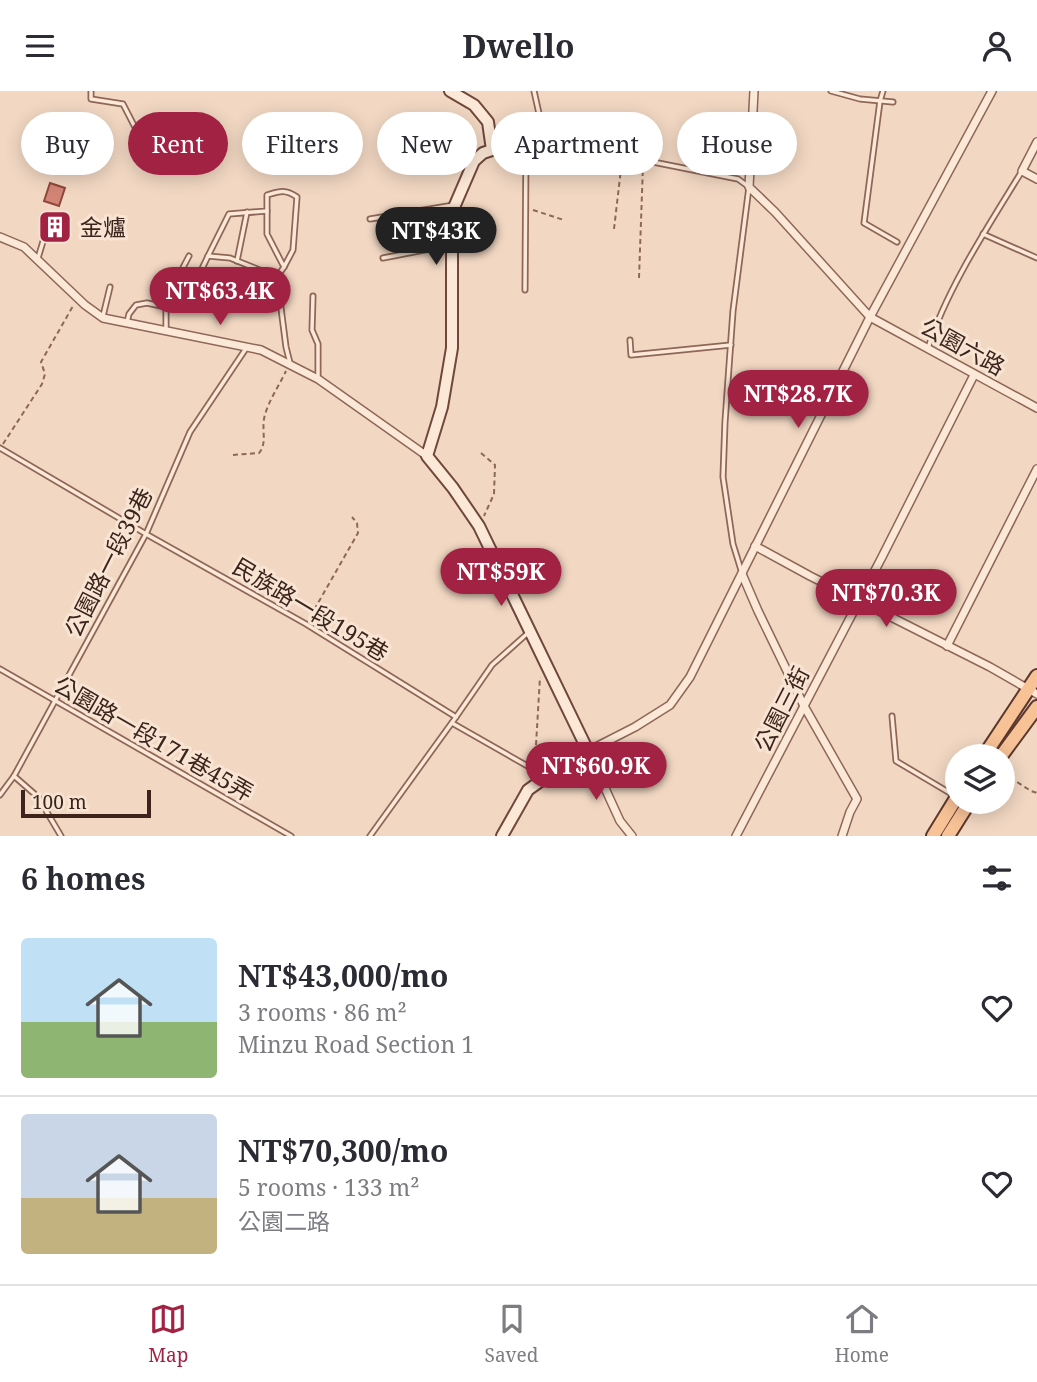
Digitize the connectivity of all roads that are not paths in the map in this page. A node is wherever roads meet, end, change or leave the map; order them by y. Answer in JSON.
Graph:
{"nodes":[{"id":1,"x":91,"y":91,"type":"edge"},
{"id":2,"x":450,"y":91,"type":"edge"},
{"id":3,"x":534,"y":91,"type":"edge"},
{"id":4,"x":754,"y":91,"type":"edge"},
{"id":5,"x":831,"y":91,"type":"edge"},
{"id":6,"x":883,"y":91,"type":"edge"},
{"id":7,"x":992,"y":91,"type":"edge"},
{"id":8,"x":880,"y":101,"type":"junction"},
{"id":9,"x":893,"y":101,"type":"dead end"},
{"id":10,"x":539,"y":112,"type":"edge"},
{"id":11,"x":128,"y":114,"type":"edge"},
{"id":12,"x":1037,"y":142,"type":"edge"},
{"id":13,"x":491,"y":143,"type":"edge"},
{"id":14,"x":491,"y":150,"type":"edge"},
{"id":15,"x":663,"y":164,"type":"edge"},
{"id":16,"x":1022,"y":171,"type":"junction"},
{"id":17,"x":526,"y":175,"type":"edge"},
{"id":18,"x":1037,"y":179,"type":"edge"},
{"id":19,"x":749,"y":187,"type":"junction"},
{"id":20,"x":455,"y":205,"type":"junction"},
{"id":21,"x":267,"y":211,"type":"junction"},
{"id":22,"x":247,"y":212,"type":"junction"},
{"id":23,"x":51,"y":215,"type":"dead end"},
{"id":24,"x":370,"y":219,"type":"dead end"},
{"id":25,"x":983,"y":235,"type":"junction"},
{"id":26,"x":1,"y":238,"type":"edge"},
{"id":27,"x":897,"y":241,"type":"dead end"},
{"id":28,"x":452,"y":245,"type":"junction"},
{"id":29,"x":188,"y":256,"type":"dead end"},
{"id":30,"x":208,"y":256,"type":"junction"},
{"id":31,"x":383,"y":258,"type":"dead end"},
{"id":32,"x":1037,"y":258,"type":"edge"},
{"id":33,"x":37,"y":260,"type":"junction"},
{"id":34,"x":237,"y":261,"type":"junction"},
{"id":35,"x":284,"y":267,"type":"junction"},
{"id":36,"x":277,"y":277,"type":"junction"},
{"id":37,"x":177,"y":279,"type":"junction"},
{"id":38,"x":110,"y":287,"type":"dead end"},
{"id":39,"x":525,"y":290,"type":"dead end"},
{"id":40,"x":313,"y":296,"type":"dead end"},
{"id":41,"x":166,"y":307,"type":"junction"},
{"id":42,"x":870,"y":317,"type":"junction"},
{"id":43,"x":103,"y":319,"type":"junction"},
{"id":44,"x":126,"y":323,"type":"junction"},
{"id":45,"x":166,"y":330,"type":"junction"},
{"id":46,"x":630,"y":340,"type":"dead end"},
{"id":47,"x":731,"y":345,"type":"junction"},
{"id":48,"x":247,"y":347,"type":"junction"},
{"id":49,"x":928,"y":348,"type":"junction"},
{"id":50,"x":290,"y":363,"type":"junction"},
{"id":51,"x":974,"y":375,"type":"junction"},
{"id":52,"x":318,"y":379,"type":"junction"},
{"id":53,"x":1037,"y":408,"type":"edge"},
{"id":54,"x":0,"y":448,"type":"edge"},
{"id":55,"x":427,"y":456,"type":"junction"},
{"id":56,"x":1037,"y":469,"type":"edge"},
{"id":57,"x":146,"y":534,"type":"junction"},
{"id":58,"x":755,"y":546,"type":"junction"},
{"id":59,"x":742,"y":574,"type":"junction"},
{"id":60,"x":859,"y":600,"type":"junction"},
{"id":61,"x":530,"y":631,"type":"junction"},
{"id":62,"x":947,"y":646,"type":"junction"},
{"id":63,"x":0,"y":669,"type":"edge"},
{"id":64,"x":1037,"y":676,"type":"edge"},
{"id":65,"x":1033,"y":691,"type":"edge"},
{"id":66,"x":54,"y":701,"type":"junction"},
{"id":67,"x":804,"y":706,"type":"junction"},
{"id":68,"x":1037,"y":707,"type":"edge"},
{"id":69,"x":892,"y":716,"type":"dead end"},
{"id":70,"x":456,"y":717,"type":"junction"},
{"id":71,"x":452,"y":723,"type":"junction"},
{"id":72,"x":993,"y":744,"type":"edge"},
{"id":73,"x":1011,"y":744,"type":"edge"},
{"id":74,"x":588,"y":751,"type":"junction"},
{"id":75,"x":14,"y":776,"type":"junction"},
{"id":76,"x":546,"y":777,"type":"junction"},
{"id":77,"x":945,"y":790,"type":"edge"},
{"id":78,"x":0,"y":795,"type":"edge"},
{"id":79,"x":947,"y":814,"type":"edge"},
{"id":80,"x":962,"y":814,"type":"edge"},
{"id":81,"x":61,"y":836,"type":"edge"},
{"id":82,"x":290,"y":836,"type":"edge"},
{"id":83,"x":370,"y":836,"type":"edge"},
{"id":84,"x":502,"y":836,"type":"edge"},
{"id":85,"x":632,"y":836,"type":"edge"},
{"id":86,"x":736,"y":836,"type":"edge"},
{"id":87,"x":842,"y":836,"type":"edge"},
{"id":88,"x":933,"y":836,"type":"edge"},
{"id":89,"x":948,"y":836,"type":"edge"}],
"edges":[{"from":1,"to":11,"type":"lane"},
{"from":2,"to":13,"type":"street"},
{"from":3,"to":10,"type":"lane"},
{"from":4,"to":19,"type":"street"},
{"from":5,"to":8,"type":"lane"},
{"from":6,"to":8,"type":"lane"},
{"from":7,"to":42,"type":"street"},
{"from":8,"to":9,"type":"lane"},
{"from":8,"to":27,"type":"lane"},
{"from":12,"to":16,"type":"street"},
{"from":14,"to":20,"type":"street"},
{"from":15,"to":19,"type":"lane"},
{"from":16,"to":18,"type":"street"},
{"from":16,"to":25,"type":"lane"},
{"from":17,"to":39,"type":"lane"},
{"from":19,"to":42,"type":"street","name":"公園六路"},
{"from":19,"to":47,"type":"lane"},
{"from":20,"to":24,"type":"lane"},
{"from":20,"to":28,"type":"street"},
{"from":21,"to":22,"type":"lane"},
{"from":21,"to":35,"type":"lane"},
{"from":21,"to":35,"type":"lane"},
{"from":22,"to":30,"type":"lane"},
{"from":22,"to":34,"type":"lane"},
{"from":23,"to":33,"type":"lane"},
{"from":25,"to":32,"type":"lane"},
{"from":25,"to":49,"type":"lane"},
{"from":26,"to":33,"type":"street"},
{"from":28,"to":31,"type":"lane"},
{"from":28,"to":55,"type":"street"},
{"from":29,"to":37,"type":"lane"},
{"from":30,"to":34,"type":"lane"},
{"from":30,"to":37,"type":"lane"},
{"from":33,"to":43,"type":"street"},
{"from":34,"to":36,"type":"lane"},
{"from":35,"to":36,"type":"lane"},
{"from":36,"to":50,"type":"lane"},
{"from":37,"to":41,"type":"lane"},
{"from":38,"to":43,"type":"lane"},
{"from":40,"to":52,"type":"lane"},
{"from":41,"to":44,"type":"lane"},
{"from":41,"to":45,"type":"lane"},
{"from":42,"to":49,"type":"street","name":"公園六路"},
{"from":42,"to":58,"type":"street"},
{"from":43,"to":44,"type":"street"},
{"from":44,"to":45,"type":"street"},
{"from":45,"to":48,"type":"street"},
{"from":46,"to":47,"type":"lane"},
{"from":47,"to":59,"type":"lane"},
{"from":48,"to":50,"type":"street"},
{"from":48,"to":57,"type":"lane","name":"公園路一段39巷"},
{"from":49,"to":51,"type":"street","name":"公園六路"},
{"from":50,"to":52,"type":"street"},
{"from":51,"to":53,"type":"street","name":"公園六路"},
{"from":51,"to":60,"type":"street","name":"公園三街"},
{"from":52,"to":55,"type":"street"},
{"from":54,"to":57,"type":"lane","name":"民族路一段195巷"},
{"from":55,"to":61,"type":"street"},
{"from":56,"to":62,"type":"street"},
{"from":57,"to":66,"type":"lane","name":"公園路一段39巷"},
{"from":57,"to":70,"type":"lane","name":"民族路一段195巷"},
{"from":58,"to":59,"type":"street"},
{"from":58,"to":60,"type":"street"},
{"from":59,"to":67,"type":"street"},
{"from":59,"to":74,"type":"street"},
{"from":60,"to":62,"type":"street"},
{"from":60,"to":67,"type":"street","name":"公園三街"},
{"from":61,"to":70,"type":"lane"},
{"from":61,"to":74,"type":"street"},
{"from":62,"to":65,"type":"street"},
{"from":63,"to":66,"type":"lane","name":"公園路一段171巷45弄"},
{"from":64,"to":65,"type":"main road"},
{"from":65,"to":72,"type":"main road"},
{"from":66,"to":75,"type":"lane","name":"公園路一段39巷"},
{"from":66,"to":82,"type":"lane","name":"公園路一段171巷45弄"},
{"from":67,"to":86,"type":"street","name":"公園三街"},
{"from":67,"to":87,"type":"street"},
{"from":68,"to":73,"type":"main road"},
{"from":69,"to":77,"type":"lane"},
{"from":70,"to":71,"type":"lane"},
{"from":71,"to":76,"type":"lane"},
{"from":71,"to":83,"type":"lane"},
{"from":74,"to":76,"type":"street"},
{"from":74,"to":85,"type":"street"},
{"from":75,"to":78,"type":"lane","name":"公園路一段39巷"},
{"from":75,"to":81,"type":"lane"},
{"from":76,"to":84,"type":"street"},
{"from":79,"to":88,"type":"main road"},
{"from":80,"to":89,"type":"main road"}]}
